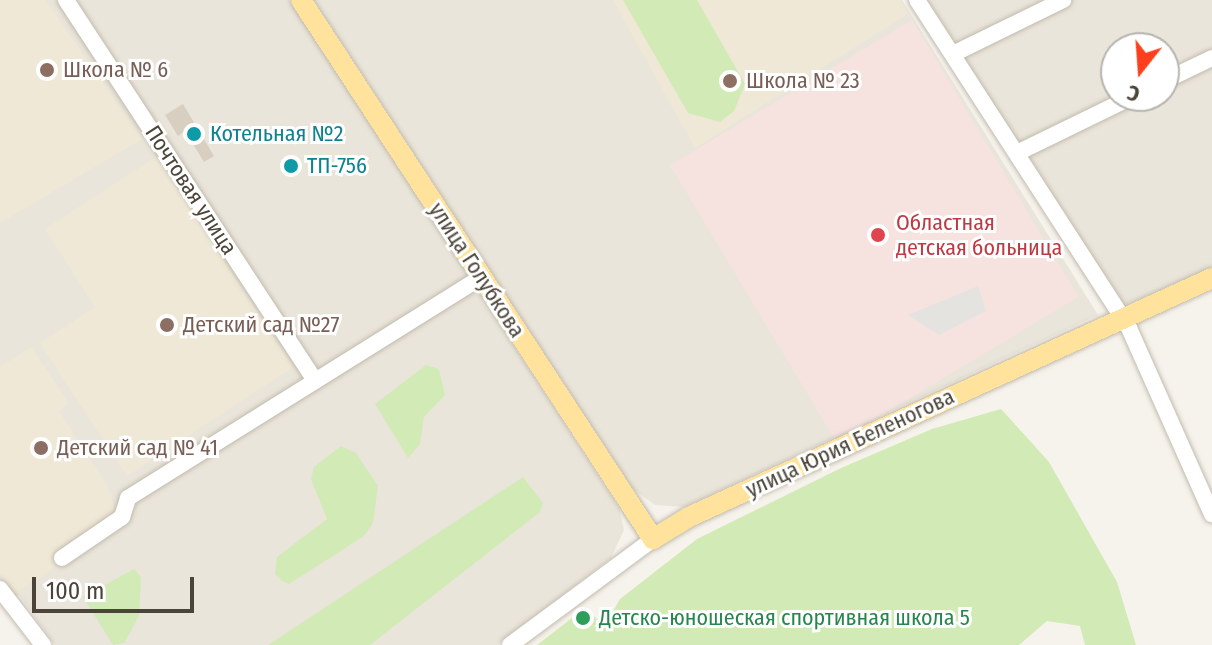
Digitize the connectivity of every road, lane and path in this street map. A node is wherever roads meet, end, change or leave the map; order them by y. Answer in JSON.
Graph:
{"nodes":[{"id":1,"x":66,"y":0,"type":"edge"},
{"id":2,"x":301,"y":0,"type":"edge"},
{"id":3,"x":917,"y":0,"type":"edge"},
{"id":4,"x":1063,"y":0,"type":"edge"},
{"id":5,"x":953,"y":54,"type":"junction"},
{"id":6,"x":1212,"y":58,"type":"edge"},
{"id":7,"x":1180,"y":73,"type":"edge"},
{"id":8,"x":1101,"y":112,"type":"edge"},
{"id":9,"x":1017,"y":153,"type":"junction"},
{"id":10,"x":482,"y":277,"type":"junction"},
{"id":11,"x":1212,"y":278,"type":"edge"},
{"id":12,"x":1122,"y":318,"type":"junction"},
{"id":13,"x":315,"y":381,"type":"junction"},
{"id":14,"x":1212,"y":514,"type":"edge"},
{"id":15,"x":653,"y":539,"type":"junction"},
{"id":16,"x":62,"y":558,"type":"dead end"},
{"id":17,"x":0,"y":589,"type":"edge"},
{"id":18,"x":43,"y":645,"type":"edge"},
{"id":19,"x":510,"y":645,"type":"edge"}],
"edges":[{"from":1,"to":13,"type":"street","name":"Почтовая улица"},
{"from":2,"to":10,"type":"main road","name":"улица Голубкова"},
{"from":3,"to":5,"type":"street"},
{"from":4,"to":5,"type":"street"},
{"from":5,"to":9,"type":"street"},
{"from":6,"to":7,"type":"street"},
{"from":8,"to":9,"type":"street"},
{"from":9,"to":12,"type":"street"},
{"from":10,"to":13,"type":"street"},
{"from":10,"to":15,"type":"main road","name":"улица Голубкова"},
{"from":11,"to":12,"type":"main road","name":"улица Юрия Беленогова"},
{"from":12,"to":14,"type":"street"},
{"from":12,"to":15,"type":"main road","name":"улица Юрия Беленогова"},
{"from":13,"to":16,"type":"street"},
{"from":15,"to":19,"type":"street","name":"улица Юрия Беленогова"},
{"from":17,"to":18,"type":"street"}]}
